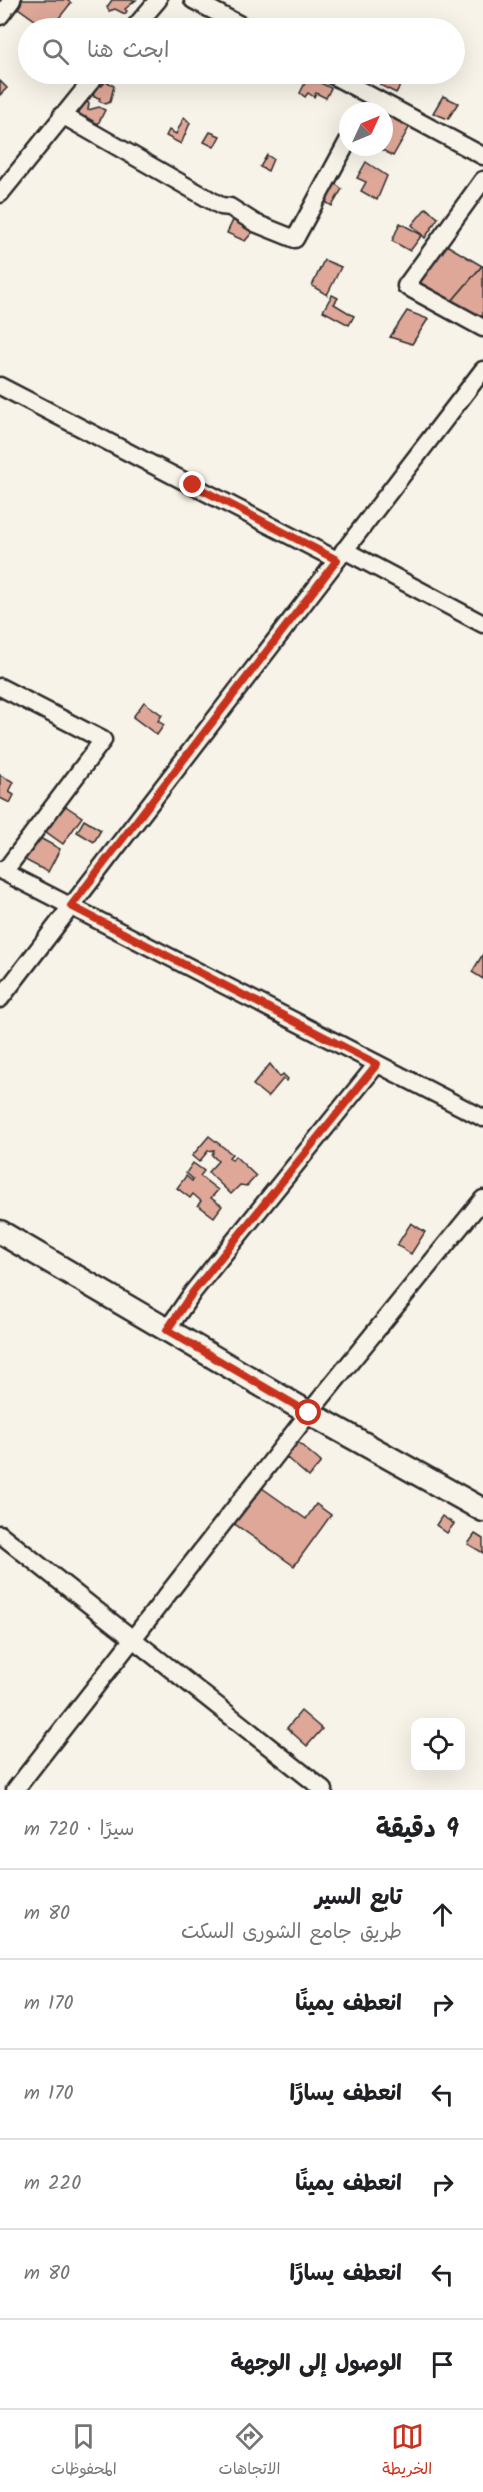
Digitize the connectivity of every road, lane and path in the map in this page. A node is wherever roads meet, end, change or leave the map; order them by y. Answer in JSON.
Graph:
{"nodes":[{"id":1,"x":12,"y":0,"type":"edge"},
{"id":2,"x":158,"y":0,"type":"edge"},
{"id":3,"x":192,"y":0,"type":"edge"},
{"id":4,"x":0,"y":16,"type":"edge"},
{"id":5,"x":143,"y":18,"type":"edge"},
{"id":6,"x":227,"y":18,"type":"edge"},
{"id":7,"x":88,"y":84,"type":"edge"},
{"id":8,"x":343,"y":84,"type":"edge"},
{"id":9,"x":365,"y":102,"type":"edge"},
{"id":10,"x":62,"y":115,"type":"junction"},
{"id":11,"x":393,"y":115,"type":"edge"},
{"id":12,"x":340,"y":156,"type":"edge"},
{"id":13,"x":483,"y":156,"type":"edge"},
{"id":14,"x":483,"y":180,"type":"edge"},
{"id":15,"x":0,"y":194,"type":"edge"},
{"id":16,"x":483,"y":328,"type":"edge"},
{"id":17,"x":483,"y":370,"type":"edge"},
{"id":18,"x":0,"y":386,"type":"edge"},
{"id":19,"x":340,"y":555,"type":"junction"},
{"id":20,"x":483,"y":624,"type":"edge"},
{"id":21,"x":0,"y":687,"type":"edge"},
{"id":22,"x":2,"y":871,"type":"edge"},
{"id":23,"x":71,"y":906,"type":"junction"},
{"id":24,"x":0,"y":999,"type":"edge"},
{"id":25,"x":377,"y":1064,"type":"junction"},
{"id":26,"x":483,"y":1118,"type":"edge"},
{"id":27,"x":483,"y":1199,"type":"edge"},
{"id":28,"x":0,"y":1232,"type":"edge"},
{"id":29,"x":167,"y":1330,"type":"junction"},
{"id":30,"x":309,"y":1413,"type":"junction"},
{"id":31,"x":483,"y":1510,"type":"edge"},
{"id":32,"x":0,"y":1534,"type":"edge"},
{"id":33,"x":132,"y":1639,"type":"junction"},
{"id":34,"x":15,"y":1790,"type":"edge"},
{"id":35,"x":324,"y":1790,"type":"edge"}],
"edges":[{"from":1,"to":4,"type":"street"},
{"from":2,"to":5,"type":"street"},
{"from":3,"to":6,"type":"street"},
{"from":7,"to":10,"type":"street"},
{"from":8,"to":9,"type":"street"},
{"from":10,"to":12,"type":"street"},
{"from":10,"to":15,"type":"street"},
{"from":11,"to":13,"type":"street"},
{"from":14,"to":16,"type":"street"},
{"from":17,"to":19,"type":"street"},
{"from":18,"to":19,"type":"street"},
{"from":19,"to":20,"type":"street"},
{"from":19,"to":23,"type":"street"},
{"from":21,"to":22,"type":"street"},
{"from":22,"to":23,"type":"street"},
{"from":23,"to":24,"type":"street"},
{"from":23,"to":25,"type":"street"},
{"from":25,"to":26,"type":"street"},
{"from":25,"to":29,"type":"street"},
{"from":27,"to":30,"type":"street"},
{"from":28,"to":29,"type":"main road"},
{"from":29,"to":30,"type":"main road"},
{"from":30,"to":31,"type":"main road"},
{"from":30,"to":33,"type":"street"},
{"from":32,"to":33,"type":"street"},
{"from":33,"to":34,"type":"street"},
{"from":33,"to":35,"type":"street"}]}
